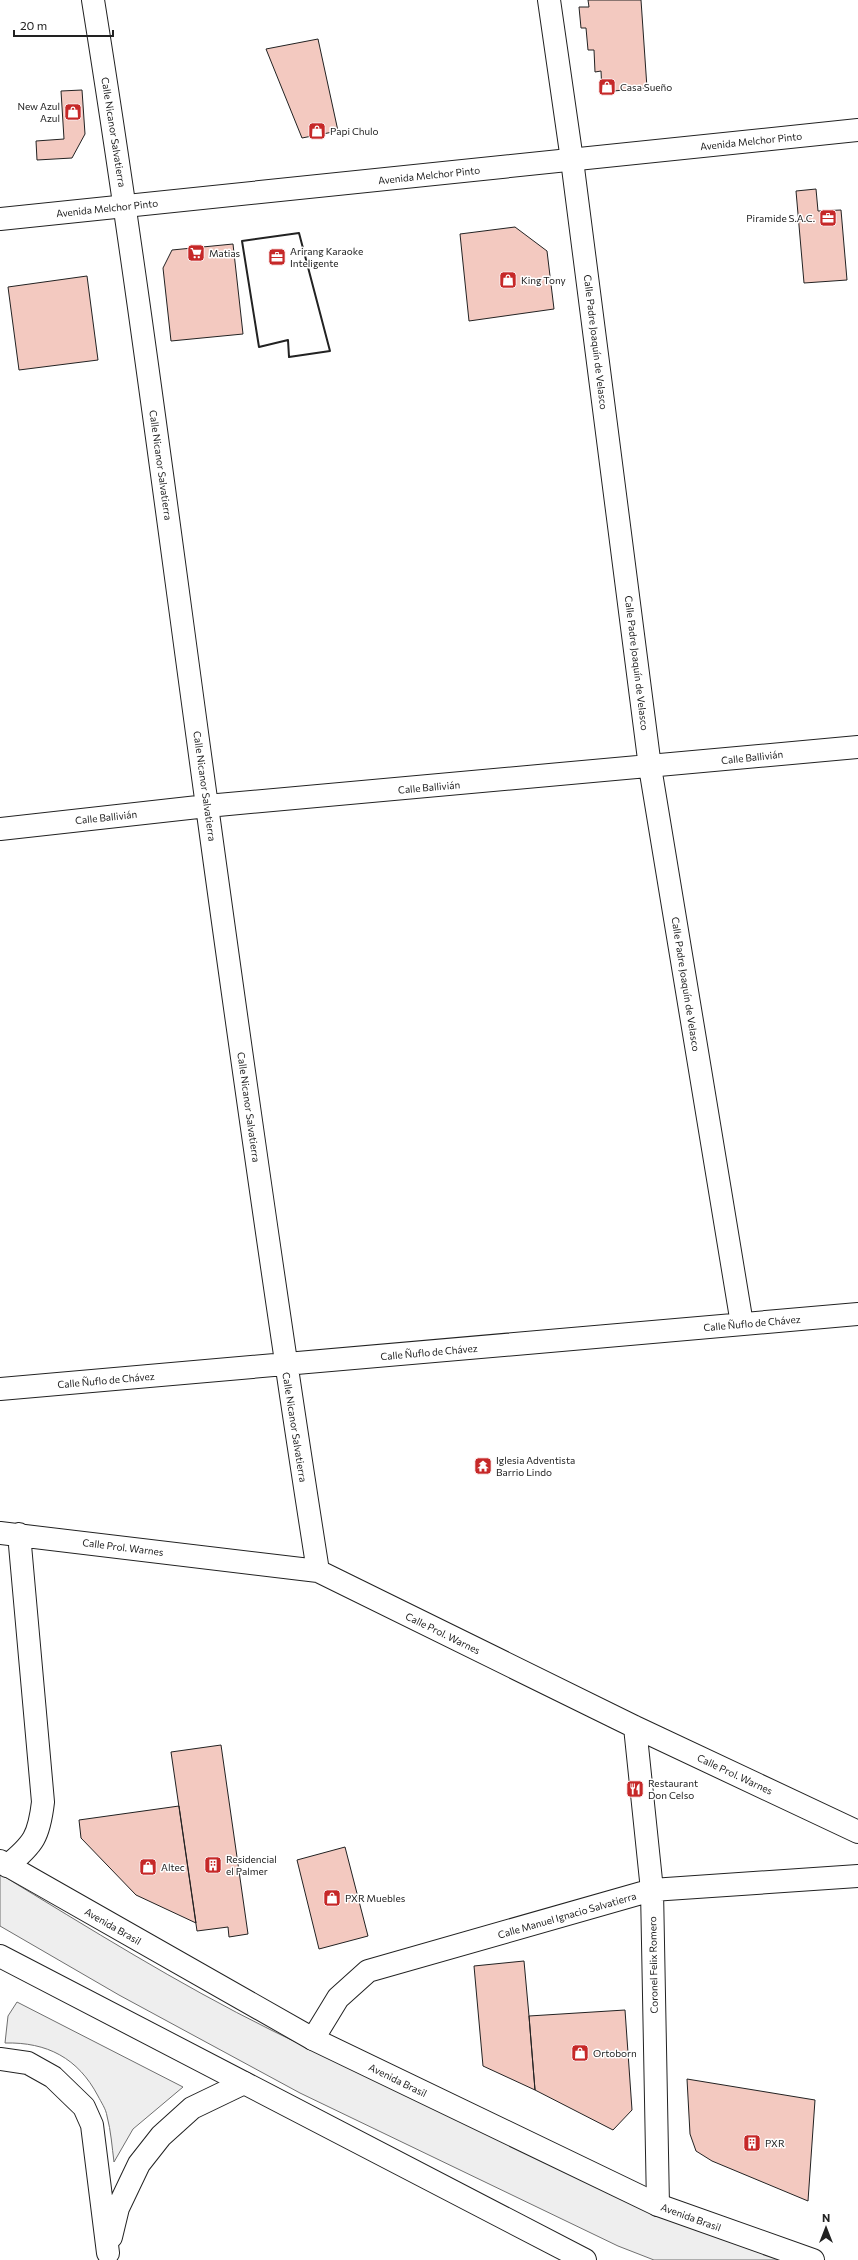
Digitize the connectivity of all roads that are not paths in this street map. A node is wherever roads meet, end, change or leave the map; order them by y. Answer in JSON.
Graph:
{"nodes":[{"id":1,"x":93,"y":0,"type":"edge"},
{"id":2,"x":549,"y":0,"type":"edge"},
{"id":3,"x":858,"y":130,"type":"edge"},
{"id":4,"x":572,"y":160,"type":"junction"},
{"id":5,"x":126,"y":206,"type":"junction"},
{"id":6,"x":0,"y":219,"type":"edge"},
{"id":7,"x":858,"y":747,"type":"edge"},
{"id":8,"x":650,"y":767,"type":"junction"},
{"id":9,"x":207,"y":806,"type":"junction"},
{"id":10,"x":0,"y":829,"type":"edge"},
{"id":11,"x":858,"y":1314,"type":"edge"},
{"id":12,"x":742,"y":1324,"type":"junction"},
{"id":13,"x":286,"y":1364,"type":"junction"},
{"id":14,"x":0,"y":1389,"type":"edge"},
{"id":15,"x":10,"y":1533,"type":"edge"},
{"id":16,"x":318,"y":1572,"type":"junction"},
{"id":17,"x":635,"y":1726,"type":"junction"},
{"id":18,"x":858,"y":1832,"type":"edge"},
{"id":19,"x":4,"y":1864,"type":"edge"},
{"id":20,"x":858,"y":1876,"type":"edge"},
{"id":21,"x":652,"y":1890,"type":"junction"},
{"id":22,"x":0,"y":1956,"type":"edge"},
{"id":23,"x":313,"y":2039,"type":"junction"},
{"id":24,"x":0,"y":2059,"type":"edge"},
{"id":25,"x":244,"y":2083,"type":"junction"},
{"id":26,"x":658,"y":2205,"type":"junction"},
{"id":27,"x":108,"y":2257,"type":"edge"},
{"id":28,"x":586,"y":2260,"type":"edge"},
{"id":29,"x":813,"y":2260,"type":"edge"}],
"edges":[{"from":1,"to":5,"type":"street","name":"Calle Nicanor Salvatierra"},
{"from":2,"to":4,"type":"street","name":"Calle Padre Joaquín de Velasco"},
{"from":3,"to":4,"type":"street","name":"Avenida Melchor Pinto"},
{"from":4,"to":5,"type":"street","name":"Avenida Melchor Pinto"},
{"from":4,"to":8,"type":"street","name":"Calle Padre Joaquín de Velasco"},
{"from":5,"to":6,"type":"street","name":"Avenida Melchor Pinto"},
{"from":5,"to":9,"type":"street","name":"Calle Nicanor Salvatierra"},
{"from":7,"to":8,"type":"street","name":"Calle Ballivián"},
{"from":8,"to":9,"type":"street","name":"Calle Ballivián"},
{"from":8,"to":12,"type":"street","name":"Calle Padre Joaquín de Velasco"},
{"from":9,"to":10,"type":"street","name":"Calle Ballivián"},
{"from":9,"to":13,"type":"street","name":"Calle Nicanor Salvatierra"},
{"from":11,"to":12,"type":"street","name":"Calle Ñuflo de Chávez"},
{"from":12,"to":13,"type":"street","name":"Calle Ñuflo de Chávez"},
{"from":13,"to":14,"type":"street","name":"Calle Ñuflo de Chávez"},
{"from":13,"to":16,"type":"street","name":"Calle Nicanor Salvatierra"},
{"from":15,"to":16,"type":"street","name":"Calle Prol. Warnes"},
{"from":15,"to":19,"type":"street"},
{"from":16,"to":17,"type":"street","name":"Calle Prol. Warnes"},
{"from":17,"to":18,"type":"street","name":"Calle Prol. Warnes"},
{"from":17,"to":21,"type":"street","name":"Coronel Felix Romero"},
{"from":19,"to":23,"type":"street","name":"Avenida Brasil"},
{"from":20,"to":21,"type":"street","name":"Calle Manuel Ignacio Salvatierra"},
{"from":21,"to":23,"type":"street","name":"Calle Manuel Ignacio Salvatierra"},
{"from":21,"to":26,"type":"street","name":"Coronel Felix Romero"},
{"from":22,"to":25,"type":"street"},
{"from":23,"to":26,"type":"street","name":"Avenida Brasil"},
{"from":24,"to":27,"type":"street"},
{"from":25,"to":27,"type":"street"},
{"from":25,"to":28,"type":"street"},
{"from":26,"to":29,"type":"street","name":"Avenida Brasil"}]}
